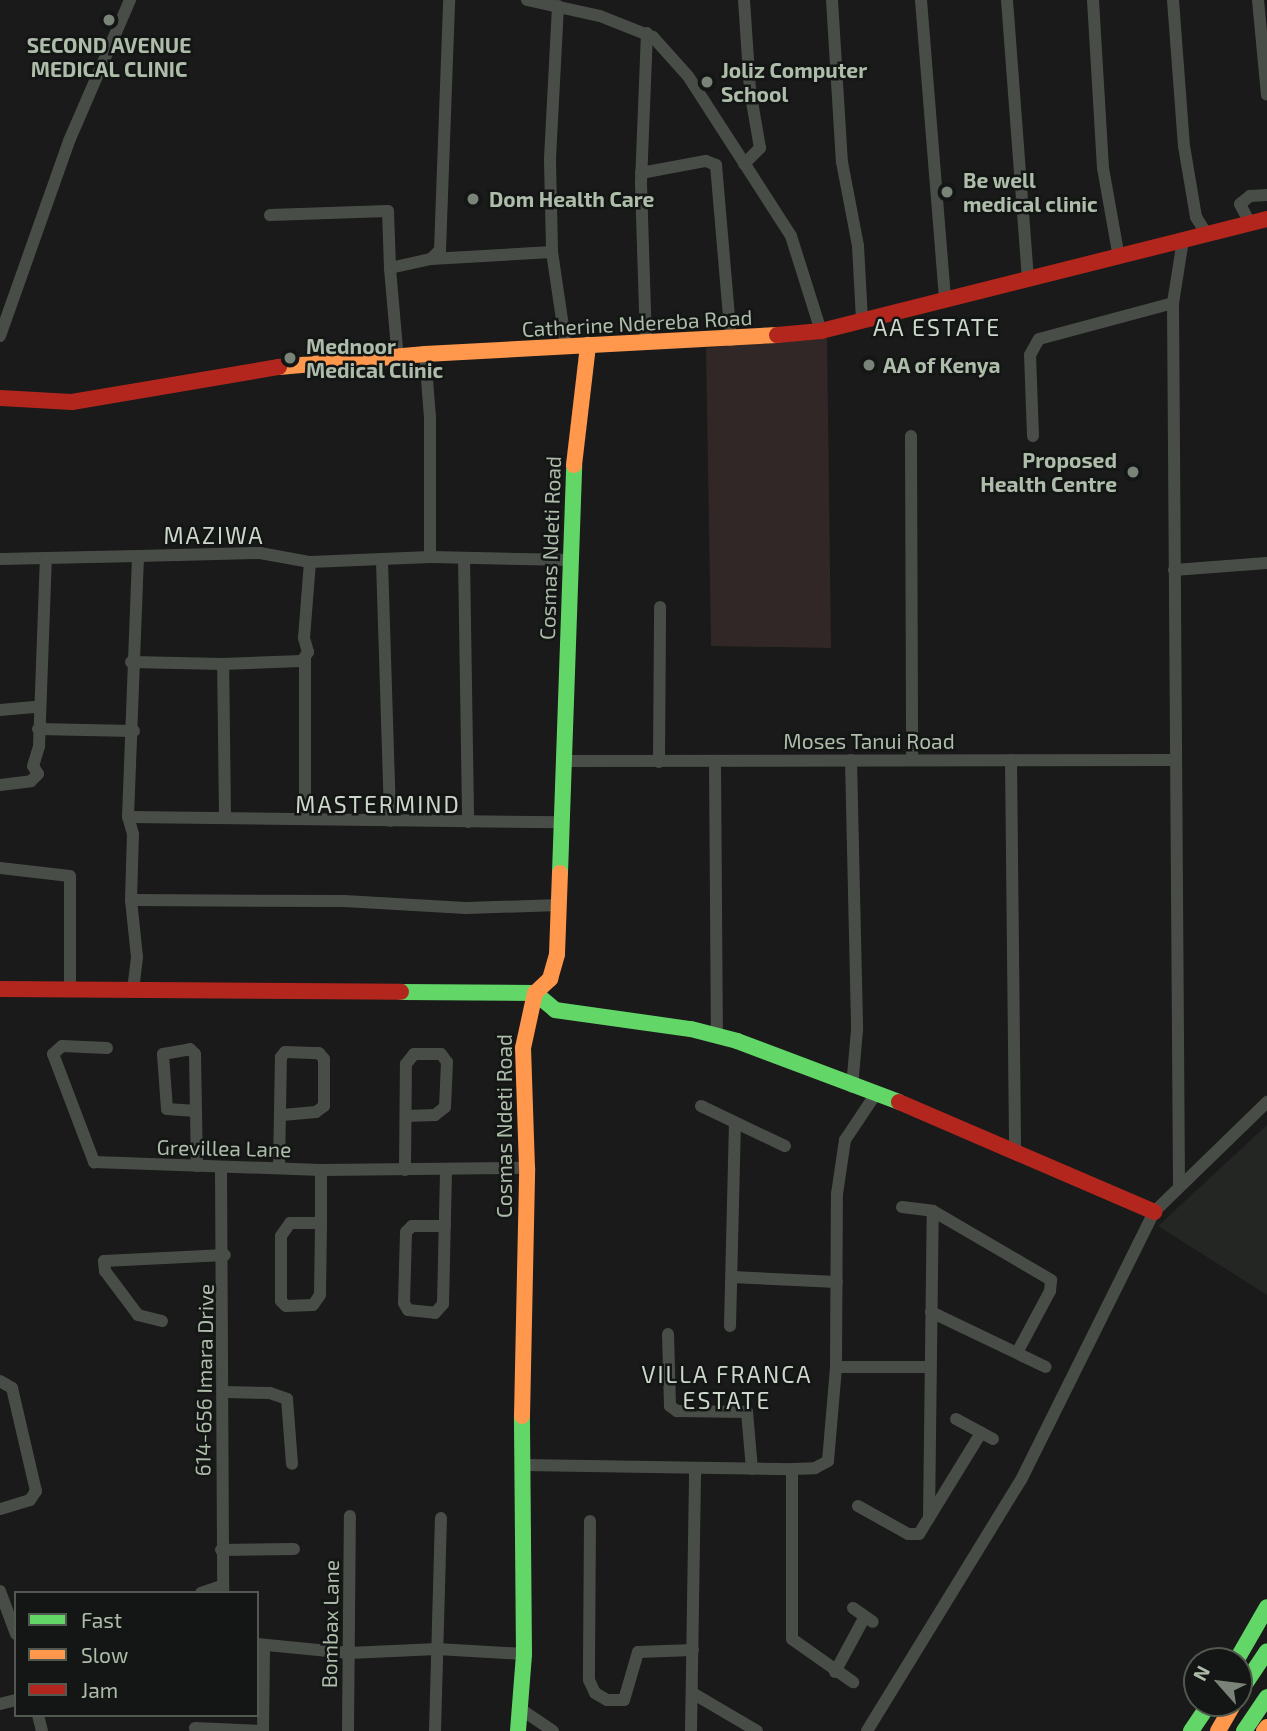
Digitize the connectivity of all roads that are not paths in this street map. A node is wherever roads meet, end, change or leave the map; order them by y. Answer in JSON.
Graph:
{"nodes":[{"id":1,"x":130,"y":0,"type":"edge"},
{"id":2,"x":449,"y":0,"type":"edge"},
{"id":3,"x":527,"y":0,"type":"edge"},
{"id":4,"x":744,"y":0,"type":"edge"},
{"id":5,"x":832,"y":0,"type":"edge"},
{"id":6,"x":920,"y":0,"type":"edge"},
{"id":7,"x":1007,"y":0,"type":"edge"},
{"id":8,"x":1093,"y":0,"type":"edge"},
{"id":9,"x":1173,"y":0,"type":"edge"},
{"id":10,"x":1258,"y":0,"type":"edge"},
{"id":11,"x":558,"y":6,"type":"junction"},
{"id":12,"x":647,"y":33,"type":"junction"},
{"id":13,"x":1267,"y":95,"type":"edge"},
{"id":14,"x":744,"y":164,"type":"junction"},
{"id":15,"x":641,"y":173,"type":"junction"},
{"id":16,"x":1267,"y":195,"type":"edge"},
{"id":17,"x":270,"y":215,"type":"dead end"},
{"id":18,"x":1267,"y":219,"type":"edge"},
{"id":19,"x":1250,"y":223,"type":"junction"},
{"id":20,"x":1208,"y":236,"type":"junction"},
{"id":21,"x":1183,"y":240,"type":"junction"},
{"id":22,"x":552,"y":252,"type":"junction"},
{"id":23,"x":1119,"y":258,"type":"junction"},
{"id":24,"x":431,"y":259,"type":"junction"},
{"id":25,"x":390,"y":268,"type":"junction"},
{"id":26,"x":1028,"y":279,"type":"junction"},
{"id":27,"x":945,"y":299,"type":"junction"},
{"id":28,"x":1173,"y":303,"type":"junction"},
{"id":29,"x":862,"y":321,"type":"junction"},
{"id":30,"x":821,"y":331,"type":"junction"},
{"id":31,"x":0,"y":336,"type":"edge"},
{"id":32,"x":731,"y":340,"type":"junction"},
{"id":33,"x":646,"y":343,"type":"junction"},
{"id":34,"x":588,"y":345,"type":"junction"},
{"id":35,"x":566,"y":347,"type":"junction"},
{"id":36,"x":425,"y":354,"type":"junction"},
{"id":37,"x":398,"y":360,"type":"junction"},
{"id":38,"x":0,"y":398,"type":"edge"},
{"id":39,"x":911,"y":436,"type":"dead end"},
{"id":40,"x":1033,"y":436,"type":"dead end"},
{"id":41,"x":138,"y":556,"type":"junction"},
{"id":42,"x":430,"y":557,"type":"junction"},
{"id":43,"x":47,"y":558,"type":"junction"},
{"id":44,"x":464,"y":558,"type":"junction"},
{"id":45,"x":0,"y":559,"type":"edge"},
{"id":46,"x":570,"y":560,"type":"junction"},
{"id":47,"x":382,"y":561,"type":"junction"},
{"id":48,"x":310,"y":562,"type":"junction"},
{"id":49,"x":1267,"y":563,"type":"edge"},
{"id":50,"x":1174,"y":570,"type":"junction"},
{"id":51,"x":660,"y":607,"type":"dead end"},
{"id":52,"x":305,"y":657,"type":"junction"},
{"id":53,"x":131,"y":662,"type":"junction"},
{"id":54,"x":223,"y":664,"type":"junction"},
{"id":55,"x":37,"y":707,"type":"junction"},
{"id":56,"x":0,"y":710,"type":"edge"},
{"id":57,"x":38,"y":729,"type":"junction"},
{"id":58,"x":134,"y":731,"type":"junction"},
{"id":59,"x":851,"y":760,"type":"junction"},
{"id":60,"x":912,"y":760,"type":"junction"},
{"id":61,"x":1011,"y":760,"type":"junction"},
{"id":62,"x":1175,"y":760,"type":"junction"},
{"id":63,"x":564,"y":761,"type":"junction"},
{"id":64,"x":715,"y":761,"type":"junction"},
{"id":65,"x":659,"y":762,"type":"junction"},
{"id":66,"x":0,"y":785,"type":"edge"},
{"id":67,"x":128,"y":817,"type":"junction"},
{"id":68,"x":225,"y":817,"type":"junction"},
{"id":69,"x":305,"y":818,"type":"junction"},
{"id":70,"x":390,"y":821,"type":"junction"},
{"id":71,"x":561,"y":821,"type":"junction"},
{"id":72,"x":468,"y":822,"type":"junction"},
{"id":73,"x":0,"y":868,"type":"edge"},
{"id":74,"x":131,"y":900,"type":"junction"},
{"id":75,"x":560,"y":905,"type":"junction"},
{"id":76,"x":0,"y":989,"type":"edge"},
{"id":77,"x":70,"y":990,"type":"junction"},
{"id":78,"x":133,"y":990,"type":"junction"},
{"id":79,"x":534,"y":993,"type":"junction"},
{"id":80,"x":717,"y":1035,"type":"junction"},
{"id":81,"x":107,"y":1048,"type":"dead end"},
{"id":82,"x":852,"y":1087,"type":"junction"},
{"id":83,"x":874,"y":1096,"type":"junction"},
{"id":84,"x":1267,"y":1102,"type":"edge"},
{"id":85,"x":701,"y":1106,"type":"dead end"},
{"id":86,"x":196,"y":1111,"type":"junction"},
{"id":87,"x":282,"y":1115,"type":"junction"},
{"id":88,"x":406,"y":1116,"type":"junction"},
{"id":89,"x":735,"y":1122,"type":"junction"},
{"id":90,"x":785,"y":1146,"type":"dead end"},
{"id":91,"x":1015,"y":1152,"type":"junction"},
{"id":92,"x":197,"y":1166,"type":"junction"},
{"id":93,"x":221,"y":1167,"type":"junction"},
{"id":94,"x":279,"y":1168,"type":"junction"},
{"id":95,"x":527,"y":1168,"type":"junction"},
{"id":96,"x":321,"y":1170,"type":"junction"},
{"id":97,"x":405,"y":1170,"type":"junction"},
{"id":98,"x":446,"y":1170,"type":"junction"},
{"id":99,"x":1179,"y":1185,"type":"junction"},
{"id":100,"x":902,"y":1207,"type":"dead end"},
{"id":101,"x":933,"y":1211,"type":"junction"},
{"id":102,"x":1154,"y":1212,"type":"junction"},
{"id":103,"x":321,"y":1223,"type":"junction"},
{"id":104,"x":445,"y":1226,"type":"junction"},
{"id":105,"x":225,"y":1255,"type":"junction"},
{"id":106,"x":732,"y":1277,"type":"junction"},
{"id":107,"x":837,"y":1282,"type":"junction"},
{"id":108,"x":931,"y":1312,"type":"junction"},
{"id":109,"x":158,"y":1320,"type":"dead end"},
{"id":110,"x":730,"y":1326,"type":"dead end"},
{"id":111,"x":667,"y":1334,"type":"dead end"},
{"id":112,"x":1018,"y":1351,"type":"junction"},
{"id":113,"x":836,"y":1367,"type":"junction"},
{"id":114,"x":930,"y":1367,"type":"junction"},
{"id":115,"x":1046,"y":1367,"type":"dead end"},
{"id":116,"x":0,"y":1381,"type":"edge"},
{"id":117,"x":224,"y":1392,"type":"junction"},
{"id":118,"x":956,"y":1419,"type":"dead end"},
{"id":119,"x":981,"y":1433,"type":"junction"},
{"id":120,"x":993,"y":1438,"type":"dead end"},
{"id":121,"x":292,"y":1464,"type":"dead end"},
{"id":122,"x":523,"y":1465,"type":"junction"},
{"id":123,"x":695,"y":1468,"type":"junction"},
{"id":124,"x":751,"y":1469,"type":"junction"},
{"id":125,"x":792,"y":1469,"type":"junction"},
{"id":126,"x":858,"y":1506,"type":"dead end"},
{"id":127,"x":0,"y":1509,"type":"edge"},
{"id":128,"x":351,"y":1516,"type":"dead end"},
{"id":129,"x":441,"y":1518,"type":"dead end"},
{"id":130,"x":929,"y":1518,"type":"junction"},
{"id":131,"x":590,"y":1521,"type":"dead end"},
{"id":132,"x":294,"y":1549,"type":"dead end"},
{"id":133,"x":221,"y":1550,"type":"junction"},
{"id":134,"x":222,"y":1589,"type":"edge"},
{"id":135,"x":0,"y":1591,"type":"edge"},
{"id":136,"x":1267,"y":1607,"type":"edge"},
{"id":137,"x":853,"y":1608,"type":"dead end"},
{"id":138,"x":3,"y":1610,"type":"edge"},
{"id":139,"x":14,"y":1630,"type":"edge"},
{"id":140,"x":261,"y":1646,"type":"edge"},
{"id":141,"x":1244,"y":1647,"type":"edge"},
{"id":142,"x":437,"y":1649,"type":"junction"},
{"id":143,"x":693,"y":1650,"type":"junction"},
{"id":144,"x":1267,"y":1651,"type":"edge"},
{"id":145,"x":349,"y":1653,"type":"junction"},
{"id":146,"x":524,"y":1654,"type":"junction"},
{"id":147,"x":835,"y":1672,"type":"junction"},
{"id":148,"x":1253,"y":1672,"type":"edge"},
{"id":149,"x":853,"y":1682,"type":"dead end"},
{"id":150,"x":694,"y":1694,"type":"junction"},
{"id":151,"x":1267,"y":1697,"type":"edge"},
{"id":152,"x":519,"y":1708,"type":"junction"},
{"id":153,"x":195,"y":1728,"type":"dead end"},
{"id":154,"x":262,"y":1731,"type":"edge"},
{"id":155,"x":348,"y":1731,"type":"edge"},
{"id":156,"x":436,"y":1731,"type":"edge"},
{"id":157,"x":518,"y":1731,"type":"edge"},
{"id":158,"x":553,"y":1731,"type":"edge"},
{"id":159,"x":691,"y":1731,"type":"edge"},
{"id":160,"x":757,"y":1731,"type":"edge"},
{"id":161,"x":867,"y":1731,"type":"edge"},
{"id":162,"x":1244,"y":1731,"type":"edge"}],
"edges":[{"from":1,"to":31,"type":"street"},
{"from":2,"to":24,"type":"street"},
{"from":3,"to":11,"type":"street"},
{"from":4,"to":14,"type":"street"},
{"from":5,"to":29,"type":"street"},
{"from":6,"to":27,"type":"street"},
{"from":7,"to":26,"type":"street"},
{"from":8,"to":23,"type":"street"},
{"from":9,"to":20,"type":"street"},
{"from":10,"to":13,"type":"street"},
{"from":11,"to":12,"type":"street"},
{"from":11,"to":22,"type":"street"},
{"from":12,"to":14,"type":"street"},
{"from":12,"to":15,"type":"street"},
{"from":14,"to":30,"type":"street"},
{"from":15,"to":32,"type":"street"},
{"from":15,"to":33,"type":"street"},
{"from":16,"to":19,"type":"street"},
{"from":17,"to":25,"type":"street"},
{"from":18,"to":19,"type":"main road","name":"Catherine Ndereba Road"},
{"from":19,"to":20,"type":"main road","name":"Catherine Ndereba Road"},
{"from":20,"to":21,"type":"main road","name":"Catherine Ndereba Road"},
{"from":21,"to":23,"type":"main road","name":"Catherine Ndereba Road"},
{"from":21,"to":28,"type":"street"},
{"from":22,"to":24,"type":"street"},
{"from":22,"to":35,"type":"street"},
{"from":23,"to":26,"type":"main road","name":"Catherine Ndereba Road"},
{"from":24,"to":25,"type":"street"},
{"from":25,"to":37,"type":"street"},
{"from":26,"to":27,"type":"main road","name":"Catherine Ndereba Road"},
{"from":27,"to":29,"type":"main road","name":"Catherine Ndereba Road"},
{"from":28,"to":40,"type":"street"},
{"from":28,"to":50,"type":"street"},
{"from":29,"to":30,"type":"main road","name":"Catherine Ndereba Road"},
{"from":30,"to":32,"type":"main road","name":"Catherine Ndereba Road"},
{"from":32,"to":33,"type":"main road","name":"Catherine Ndereba Road"},
{"from":33,"to":34,"type":"main road","name":"Catherine Ndereba Road"},
{"from":34,"to":35,"type":"main road","name":"Catherine Ndereba Road"},
{"from":34,"to":46,"type":"main road","name":"Cosmas Ndeti Road"},
{"from":35,"to":36,"type":"main road","name":"Catherine Ndereba Road"},
{"from":36,"to":37,"type":"main road","name":"Catherine Ndereba Road"},
{"from":36,"to":42,"type":"street"},
{"from":37,"to":38,"type":"main road","name":"Catherine Ndereba Road"},
{"from":39,"to":60,"type":"street"},
{"from":41,"to":43,"type":"street"},
{"from":41,"to":48,"type":"street"},
{"from":41,"to":53,"type":"street"},
{"from":42,"to":44,"type":"street"},
{"from":42,"to":47,"type":"street"},
{"from":43,"to":45,"type":"street"},
{"from":43,"to":55,"type":"street"},
{"from":44,"to":46,"type":"street"},
{"from":44,"to":72,"type":"street"},
{"from":46,"to":63,"type":"main road","name":"Cosmas Ndeti Road"},
{"from":47,"to":48,"type":"street"},
{"from":47,"to":70,"type":"street"},
{"from":48,"to":52,"type":"street"},
{"from":49,"to":50,"type":"street"},
{"from":50,"to":62,"type":"street"},
{"from":51,"to":65,"type":"street"},
{"from":52,"to":54,"type":"street"},
{"from":52,"to":69,"type":"street"},
{"from":53,"to":54,"type":"street"},
{"from":53,"to":58,"type":"street"},
{"from":54,"to":68,"type":"street"},
{"from":55,"to":56,"type":"street"},
{"from":55,"to":57,"type":"street"},
{"from":57,"to":58,"type":"street"},
{"from":57,"to":66,"type":"street"},
{"from":58,"to":67,"type":"street"},
{"from":59,"to":60,"type":"street","name":"Moses Tanui Road"},
{"from":59,"to":64,"type":"street","name":"Moses Tanui Road"},
{"from":59,"to":82,"type":"street"},
{"from":60,"to":61,"type":"street","name":"Moses Tanui Road"},
{"from":61,"to":62,"type":"street","name":"Moses Tanui Road"},
{"from":61,"to":91,"type":"street"},
{"from":62,"to":99,"type":"street"},
{"from":63,"to":65,"type":"street","name":"Moses Tanui Road"},
{"from":63,"to":71,"type":"main road","name":"Cosmas Ndeti Road"},
{"from":64,"to":65,"type":"street","name":"Moses Tanui Road"},
{"from":64,"to":80,"type":"street"},
{"from":67,"to":68,"type":"street"},
{"from":67,"to":74,"type":"street"},
{"from":68,"to":69,"type":"street"},
{"from":69,"to":70,"type":"street"},
{"from":70,"to":72,"type":"street"},
{"from":71,"to":72,"type":"street"},
{"from":71,"to":75,"type":"main road","name":"Cosmas Ndeti Road"},
{"from":73,"to":77,"type":"street"},
{"from":74,"to":75,"type":"street"},
{"from":74,"to":78,"type":"street"},
{"from":75,"to":79,"type":"main road","name":"Cosmas Ndeti Road"},
{"from":76,"to":77,"type":"main road"},
{"from":77,"to":78,"type":"main road"},
{"from":78,"to":79,"type":"main road"},
{"from":79,"to":80,"type":"main road"},
{"from":79,"to":95,"type":"main road","name":"Cosmas Ndeti Road"},
{"from":80,"to":82,"type":"main road"},
{"from":81,"to":92,"type":"street","name":"Grevillea Lane"},
{"from":82,"to":83,"type":"main road"},
{"from":83,"to":91,"type":"main road"},
{"from":83,"to":107,"type":"street"},
{"from":84,"to":99,"type":"street"},
{"from":85,"to":89,"type":"street"},
{"from":86,"to":86,"type":"street"},
{"from":86,"to":92,"type":"street"},
{"from":87,"to":87,"type":"street"},
{"from":87,"to":94,"type":"street"},
{"from":88,"to":88,"type":"street"},
{"from":88,"to":97,"type":"street"},
{"from":89,"to":90,"type":"street"},
{"from":89,"to":106,"type":"street"},
{"from":91,"to":102,"type":"main road"},
{"from":92,"to":93,"type":"street","name":"Grevillea Lane"},
{"from":93,"to":94,"type":"street","name":"Grevillea Lane"},
{"from":93,"to":105,"type":"street","name":"614-656 Imara Drive"},
{"from":94,"to":96,"type":"street","name":"Grevillea Lane"},
{"from":95,"to":98,"type":"street","name":"Grevillea Lane"},
{"from":95,"to":122,"type":"main road","name":"Cosmas Ndeti Road"},
{"from":96,"to":97,"type":"street","name":"Grevillea Lane"},
{"from":96,"to":103,"type":"street"},
{"from":97,"to":98,"type":"street","name":"Grevillea Lane"},
{"from":98,"to":104,"type":"street"},
{"from":99,"to":102,"type":"street"},
{"from":100,"to":101,"type":"street"},
{"from":101,"to":108,"type":"street"},
{"from":101,"to":112,"type":"street"},
{"from":102,"to":161,"type":"street"},
{"from":103,"to":103,"type":"street"},
{"from":104,"to":104,"type":"street"},
{"from":105,"to":109,"type":"street"},
{"from":105,"to":117,"type":"street","name":"614-656 Imara Drive"},
{"from":106,"to":107,"type":"street"},
{"from":106,"to":110,"type":"street"},
{"from":107,"to":113,"type":"street"},
{"from":108,"to":112,"type":"street"},
{"from":108,"to":114,"type":"street"},
{"from":111,"to":124,"type":"street"},
{"from":112,"to":115,"type":"street"},
{"from":113,"to":114,"type":"street"},
{"from":113,"to":125,"type":"street"},
{"from":114,"to":130,"type":"street"},
{"from":116,"to":127,"type":"street"},
{"from":117,"to":121,"type":"street"},
{"from":117,"to":133,"type":"street","name":"614-656 Imara Drive"},
{"from":118,"to":119,"type":"street"},
{"from":119,"to":120,"type":"street"},
{"from":119,"to":130,"type":"street"},
{"from":122,"to":123,"type":"street"},
{"from":122,"to":146,"type":"main road","name":"Cosmas Ndeti Road"},
{"from":123,"to":124,"type":"street"},
{"from":123,"to":143,"type":"street"},
{"from":124,"to":125,"type":"street"},
{"from":125,"to":147,"type":"street"},
{"from":126,"to":130,"type":"street"},
{"from":128,"to":145,"type":"street","name":"Bombax Lane"},
{"from":129,"to":142,"type":"street"},
{"from":131,"to":143,"type":"street"},
{"from":132,"to":133,"type":"street"},
{"from":133,"to":134,"type":"street","name":"614-656 Imara Drive"},
{"from":135,"to":138,"type":"street"},
{"from":136,"to":141,"type":"main road"},
{"from":137,"to":147,"type":"street"},
{"from":138,"to":139,"type":"street"},
{"from":140,"to":145,"type":"street"},
{"from":140,"to":154,"type":"street"},
{"from":142,"to":145,"type":"street"},
{"from":142,"to":146,"type":"street"},
{"from":142,"to":156,"type":"street"},
{"from":143,"to":150,"type":"street"},
{"from":144,"to":148,"type":"main road"},
{"from":145,"to":155,"type":"street","name":"Bombax Lane"},
{"from":146,"to":152,"type":"main road","name":"Cosmas Ndeti Road"},
{"from":147,"to":149,"type":"street"},
{"from":150,"to":159,"type":"street"},
{"from":150,"to":160,"type":"street"},
{"from":151,"to":162,"type":"main road"},
{"from":152,"to":157,"type":"main road","name":"Cosmas Ndeti Road"},
{"from":152,"to":158,"type":"street"},
{"from":153,"to":154,"type":"street"}]}
